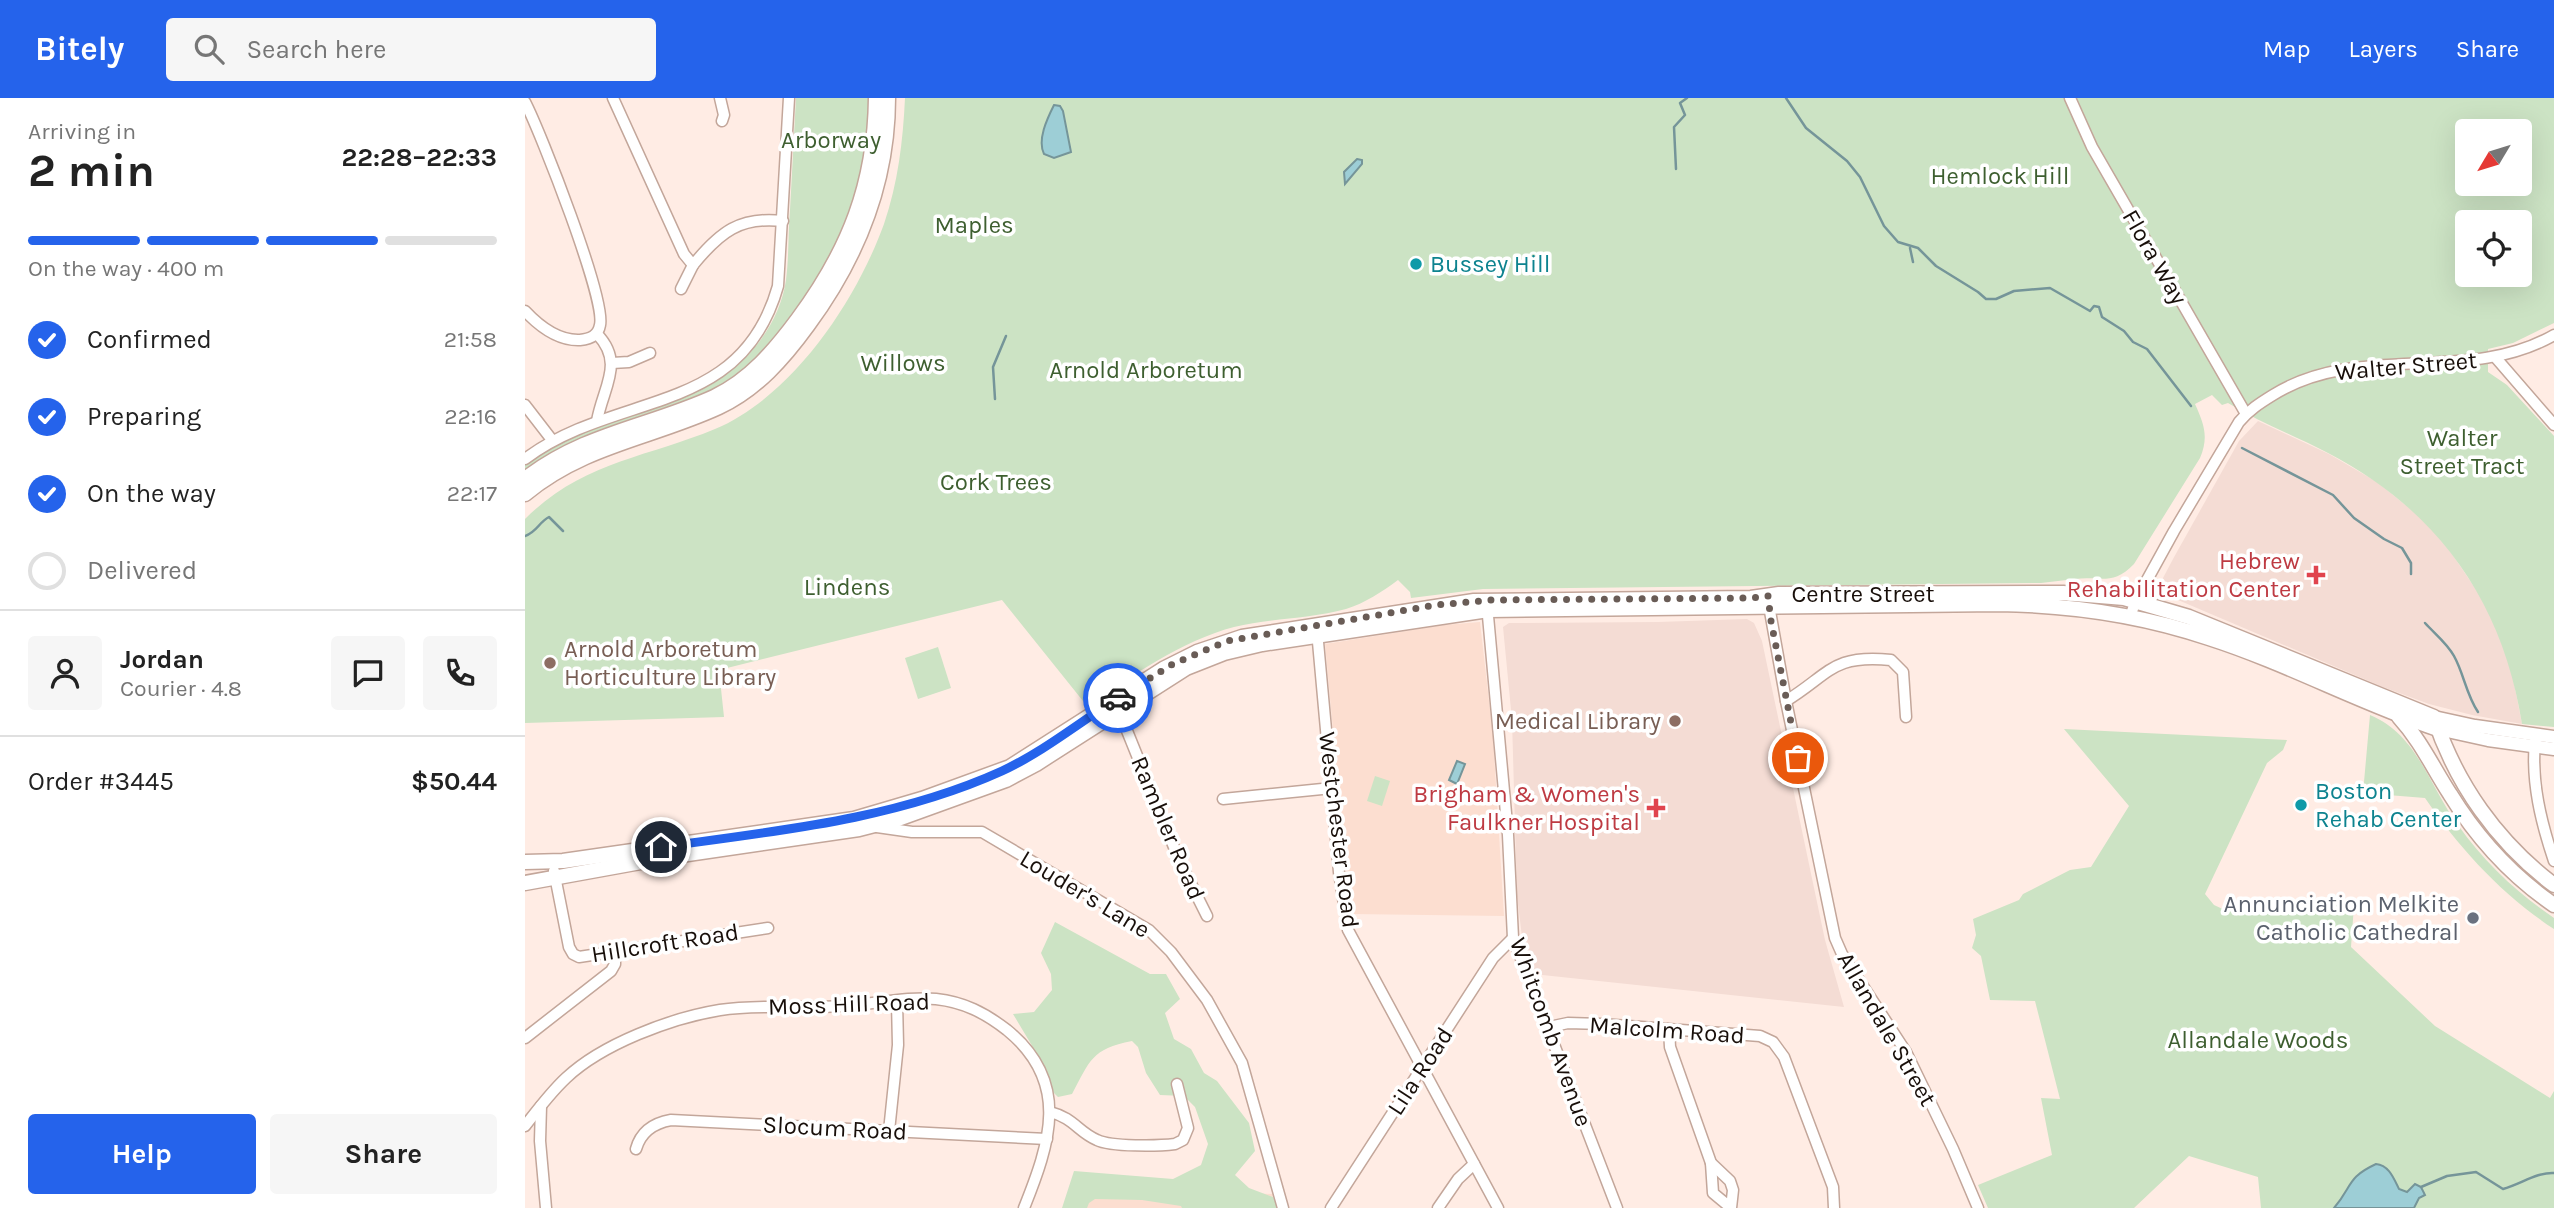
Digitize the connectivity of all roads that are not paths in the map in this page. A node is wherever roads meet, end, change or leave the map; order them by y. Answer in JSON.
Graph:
{"nodes":[{"id":1,"x":613,"y":98,"type":"edge"},
{"id":2,"x":720,"y":98,"type":"edge"},
{"id":3,"x":789,"y":98,"type":"edge"},
{"id":4,"x":876,"y":98,"type":"edge"},
{"id":5,"x":888,"y":98,"type":"edge"},
{"id":6,"x":2070,"y":98,"type":"edge"},
{"id":7,"x":525,"y":102,"type":"edge"},
{"id":8,"x":722,"y":121,"type":"dead end"},
{"id":9,"x":783,"y":221,"type":"junction"},
{"id":10,"x":693,"y":265,"type":"junction"},
{"id":11,"x":681,"y":289,"type":"dead end"},
{"id":12,"x":525,"y":311,"type":"edge"},
{"id":13,"x":597,"y":334,"type":"junction"},
{"id":14,"x":2554,"y":335,"type":"edge"},
{"id":15,"x":650,"y":353,"type":"dead end"},
{"id":16,"x":2496,"y":358,"type":"junction"},
{"id":17,"x":613,"y":363,"type":"junction"},
{"id":18,"x":525,"y":405,"type":"edge"},
{"id":19,"x":2246,"y":414,"type":"junction"},
{"id":20,"x":597,"y":421,"type":"junction"},
{"id":21,"x":2554,"y":425,"type":"edge"},
{"id":22,"x":552,"y":440,"type":"junction"},
{"id":23,"x":525,"y":459,"type":"edge"},
{"id":24,"x":525,"y":479,"type":"edge"},
{"id":25,"x":525,"y":494,"type":"edge"},
{"id":26,"x":2136,"y":600,"type":"junction"},
{"id":27,"x":1768,"y":602,"type":"junction"},
{"id":28,"x":1487,"y":605,"type":"junction"},
{"id":29,"x":2130,"y":617,"type":"junction"},
{"id":30,"x":1317,"y":630,"type":"junction"},
{"id":31,"x":1786,"y":701,"type":"junction"},
{"id":32,"x":1116,"y":705,"type":"junction"},
{"id":33,"x":2396,"y":714,"type":"junction"},
{"id":34,"x":1906,"y":718,"type":"dead end"},
{"id":35,"x":2436,"y":723,"type":"junction"},
{"id":36,"x":2554,"y":737,"type":"edge"},
{"id":37,"x":2535,"y":740,"type":"junction"},
{"id":38,"x":2554,"y":748,"type":"edge"},
{"id":39,"x":1332,"y":788,"type":"junction"},
{"id":40,"x":1223,"y":799,"type":"dead end"},
{"id":41,"x":920,"y":811,"type":"junction"},
{"id":42,"x":872,"y":826,"type":"junction"},
{"id":43,"x":925,"y":831,"type":"junction"},
{"id":44,"x":2554,"y":861,"type":"edge"},
{"id":45,"x":525,"y":862,"type":"edge"},
{"id":46,"x":552,"y":862,"type":"junction"},
{"id":47,"x":549,"y":878,"type":"junction"},
{"id":48,"x":525,"y":883,"type":"edge"},
{"id":49,"x":2554,"y":885,"type":"edge"},
{"id":50,"x":525,"y":889,"type":"edge"},
{"id":51,"x":2554,"y":905,"type":"edge"},
{"id":52,"x":1207,"y":916,"type":"dead end"},
{"id":53,"x":768,"y":928,"type":"dead end"},
{"id":54,"x":1513,"y":938,"type":"junction"},
{"id":55,"x":615,"y":952,"type":"junction"},
{"id":56,"x":897,"y":1002,"type":"junction"},
{"id":57,"x":1549,"y":1027,"type":"junction"},
{"id":58,"x":1669,"y":1029,"type":"junction"},
{"id":59,"x":525,"y":1038,"type":"edge"},
{"id":60,"x":1423,"y":1069,"type":"junction"},
{"id":61,"x":1177,"y":1084,"type":"dead end"},
{"id":62,"x":541,"y":1105,"type":"junction"},
{"id":63,"x":1050,"y":1112,"type":"junction"},
{"id":64,"x":525,"y":1126,"type":"edge"},
{"id":65,"x":889,"y":1131,"type":"junction"},
{"id":66,"x":1047,"y":1139,"type":"junction"},
{"id":67,"x":636,"y":1149,"type":"dead end"},
{"id":68,"x":1711,"y":1163,"type":"junction"},
{"id":69,"x":1474,"y":1164,"type":"junction"},
{"id":70,"x":1976,"y":1206,"type":"edge"},
{"id":71,"x":546,"y":1208,"type":"edge"},
{"id":72,"x":1024,"y":1208,"type":"edge"},
{"id":73,"x":1283,"y":1208,"type":"edge"},
{"id":74,"x":1331,"y":1208,"type":"edge"},
{"id":75,"x":1438,"y":1208,"type":"edge"},
{"id":76,"x":1498,"y":1208,"type":"edge"},
{"id":77,"x":1617,"y":1208,"type":"edge"},
{"id":78,"x":1730,"y":1208,"type":"edge"},
{"id":79,"x":1834,"y":1208,"type":"edge"}],
"edges":[{"from":1,"to":10,"type":"street"},
{"from":2,"to":8,"type":"street"},
{"from":3,"to":9,"type":"street"},
{"from":4,"to":24,"type":"highway"},
{"from":5,"to":25,"type":"highway"},
{"from":6,"to":19,"type":"street","name":"Flora Way"},
{"from":7,"to":13,"type":"street"},
{"from":9,"to":10,"type":"street"},
{"from":9,"to":20,"type":"street"},
{"from":10,"to":11,"type":"street"},
{"from":12,"to":13,"type":"street"},
{"from":13,"to":17,"type":"street"},
{"from":14,"to":16,"type":"street","name":"Walter Street"},
{"from":15,"to":17,"type":"street"},
{"from":16,"to":19,"type":"street","name":"Walter Street"},
{"from":16,"to":21,"type":"street"},
{"from":17,"to":20,"type":"street"},
{"from":18,"to":22,"type":"street"},
{"from":19,"to":26,"type":"street","name":"Walter Street"},
{"from":20,"to":22,"type":"street"},
{"from":22,"to":23,"type":"street"},
{"from":26,"to":27,"type":"highway","name":"Centre Street"},
{"from":26,"to":29,"type":"street","name":"Walter Street"},
{"from":26,"to":35,"type":"highway","name":"Centre Street"},
{"from":27,"to":28,"type":"highway","name":"Centre Street"},
{"from":27,"to":29,"type":"highway","name":"Centre Street"},
{"from":27,"to":31,"type":"street","name":"Allandale Street"},
{"from":28,"to":30,"type":"highway","name":"Centre Street"},
{"from":28,"to":54,"type":"street","name":"Whitcomb Avenue"},
{"from":29,"to":33,"type":"highway","name":"Centre Street"},
{"from":30,"to":32,"type":"highway","name":"Centre Street"},
{"from":30,"to":39,"type":"street","name":"Westchester Road"},
{"from":31,"to":34,"type":"street"},
{"from":31,"to":70,"type":"street","name":"Allandale Street"},
{"from":32,"to":41,"type":"highway","name":"Centre Street"},
{"from":32,"to":46,"type":"highway","name":"Centre Street"},
{"from":32,"to":52,"type":"street","name":"Rambler Road"},
{"from":33,"to":35,"type":"highway","name":"Centre Street"},
{"from":33,"to":51,"type":"highway"},
{"from":35,"to":37,"type":"main road","name":"Centre Street"},
{"from":35,"to":49,"type":"highway"},
{"from":36,"to":37,"type":"main road","name":"Centre Street"},
{"from":37,"to":38,"type":"main road","name":"Centre Street"},
{"from":37,"to":44,"type":"street"},
{"from":39,"to":40,"type":"street"},
{"from":39,"to":60,"type":"street","name":"Westchester Road"},
{"from":41,"to":42,"type":"highway","name":"Centre Street"},
{"from":41,"to":43,"type":"street"},
{"from":42,"to":43,"type":"street","name":"Louder's Lane"},
{"from":42,"to":47,"type":"highway","name":"Centre Street"},
{"from":43,"to":73,"type":"street","name":"Louder's Lane"},
{"from":45,"to":46,"type":"highway","name":"Centre Street"},
{"from":46,"to":47,"type":"street","name":"Hillcroft Road"},
{"from":47,"to":48,"type":"highway","name":"Centre Street"},
{"from":47,"to":50,"type":"street"},
{"from":47,"to":55,"type":"street","name":"Hillcroft Road"},
{"from":53,"to":55,"type":"street","name":"Hillcroft Road"},
{"from":54,"to":57,"type":"street","name":"Whitcomb Avenue"},
{"from":54,"to":60,"type":"street","name":"Lila Road"},
{"from":55,"to":59,"type":"street"},
{"from":56,"to":62,"type":"street","name":"Moss Hill Road"},
{"from":56,"to":63,"type":"street","name":"Moss Hill Road"},
{"from":56,"to":65,"type":"street"},
{"from":57,"to":58,"type":"street","name":"Malcolm Road"},
{"from":57,"to":77,"type":"street","name":"Whitcomb Avenue"},
{"from":58,"to":68,"type":"street"},
{"from":58,"to":79,"type":"street","name":"Malcolm Road"},
{"from":60,"to":69,"type":"street","name":"Westchester Road"},
{"from":60,"to":74,"type":"street","name":"Lila Road"},
{"from":61,"to":63,"type":"street"},
{"from":62,"to":64,"type":"street","name":"Moss Hill Road"},
{"from":62,"to":71,"type":"street"},
{"from":63,"to":66,"type":"street","name":"Moss Hill Road"},
{"from":65,"to":66,"type":"street","name":"Slocum Road"},
{"from":65,"to":67,"type":"street","name":"Slocum Road"},
{"from":66,"to":72,"type":"street","name":"Moss Hill Road"},
{"from":68,"to":78,"type":"street"},
{"from":68,"to":78,"type":"street"},
{"from":69,"to":75,"type":"street"},
{"from":69,"to":76,"type":"street","name":"Westchester Road"}]}
